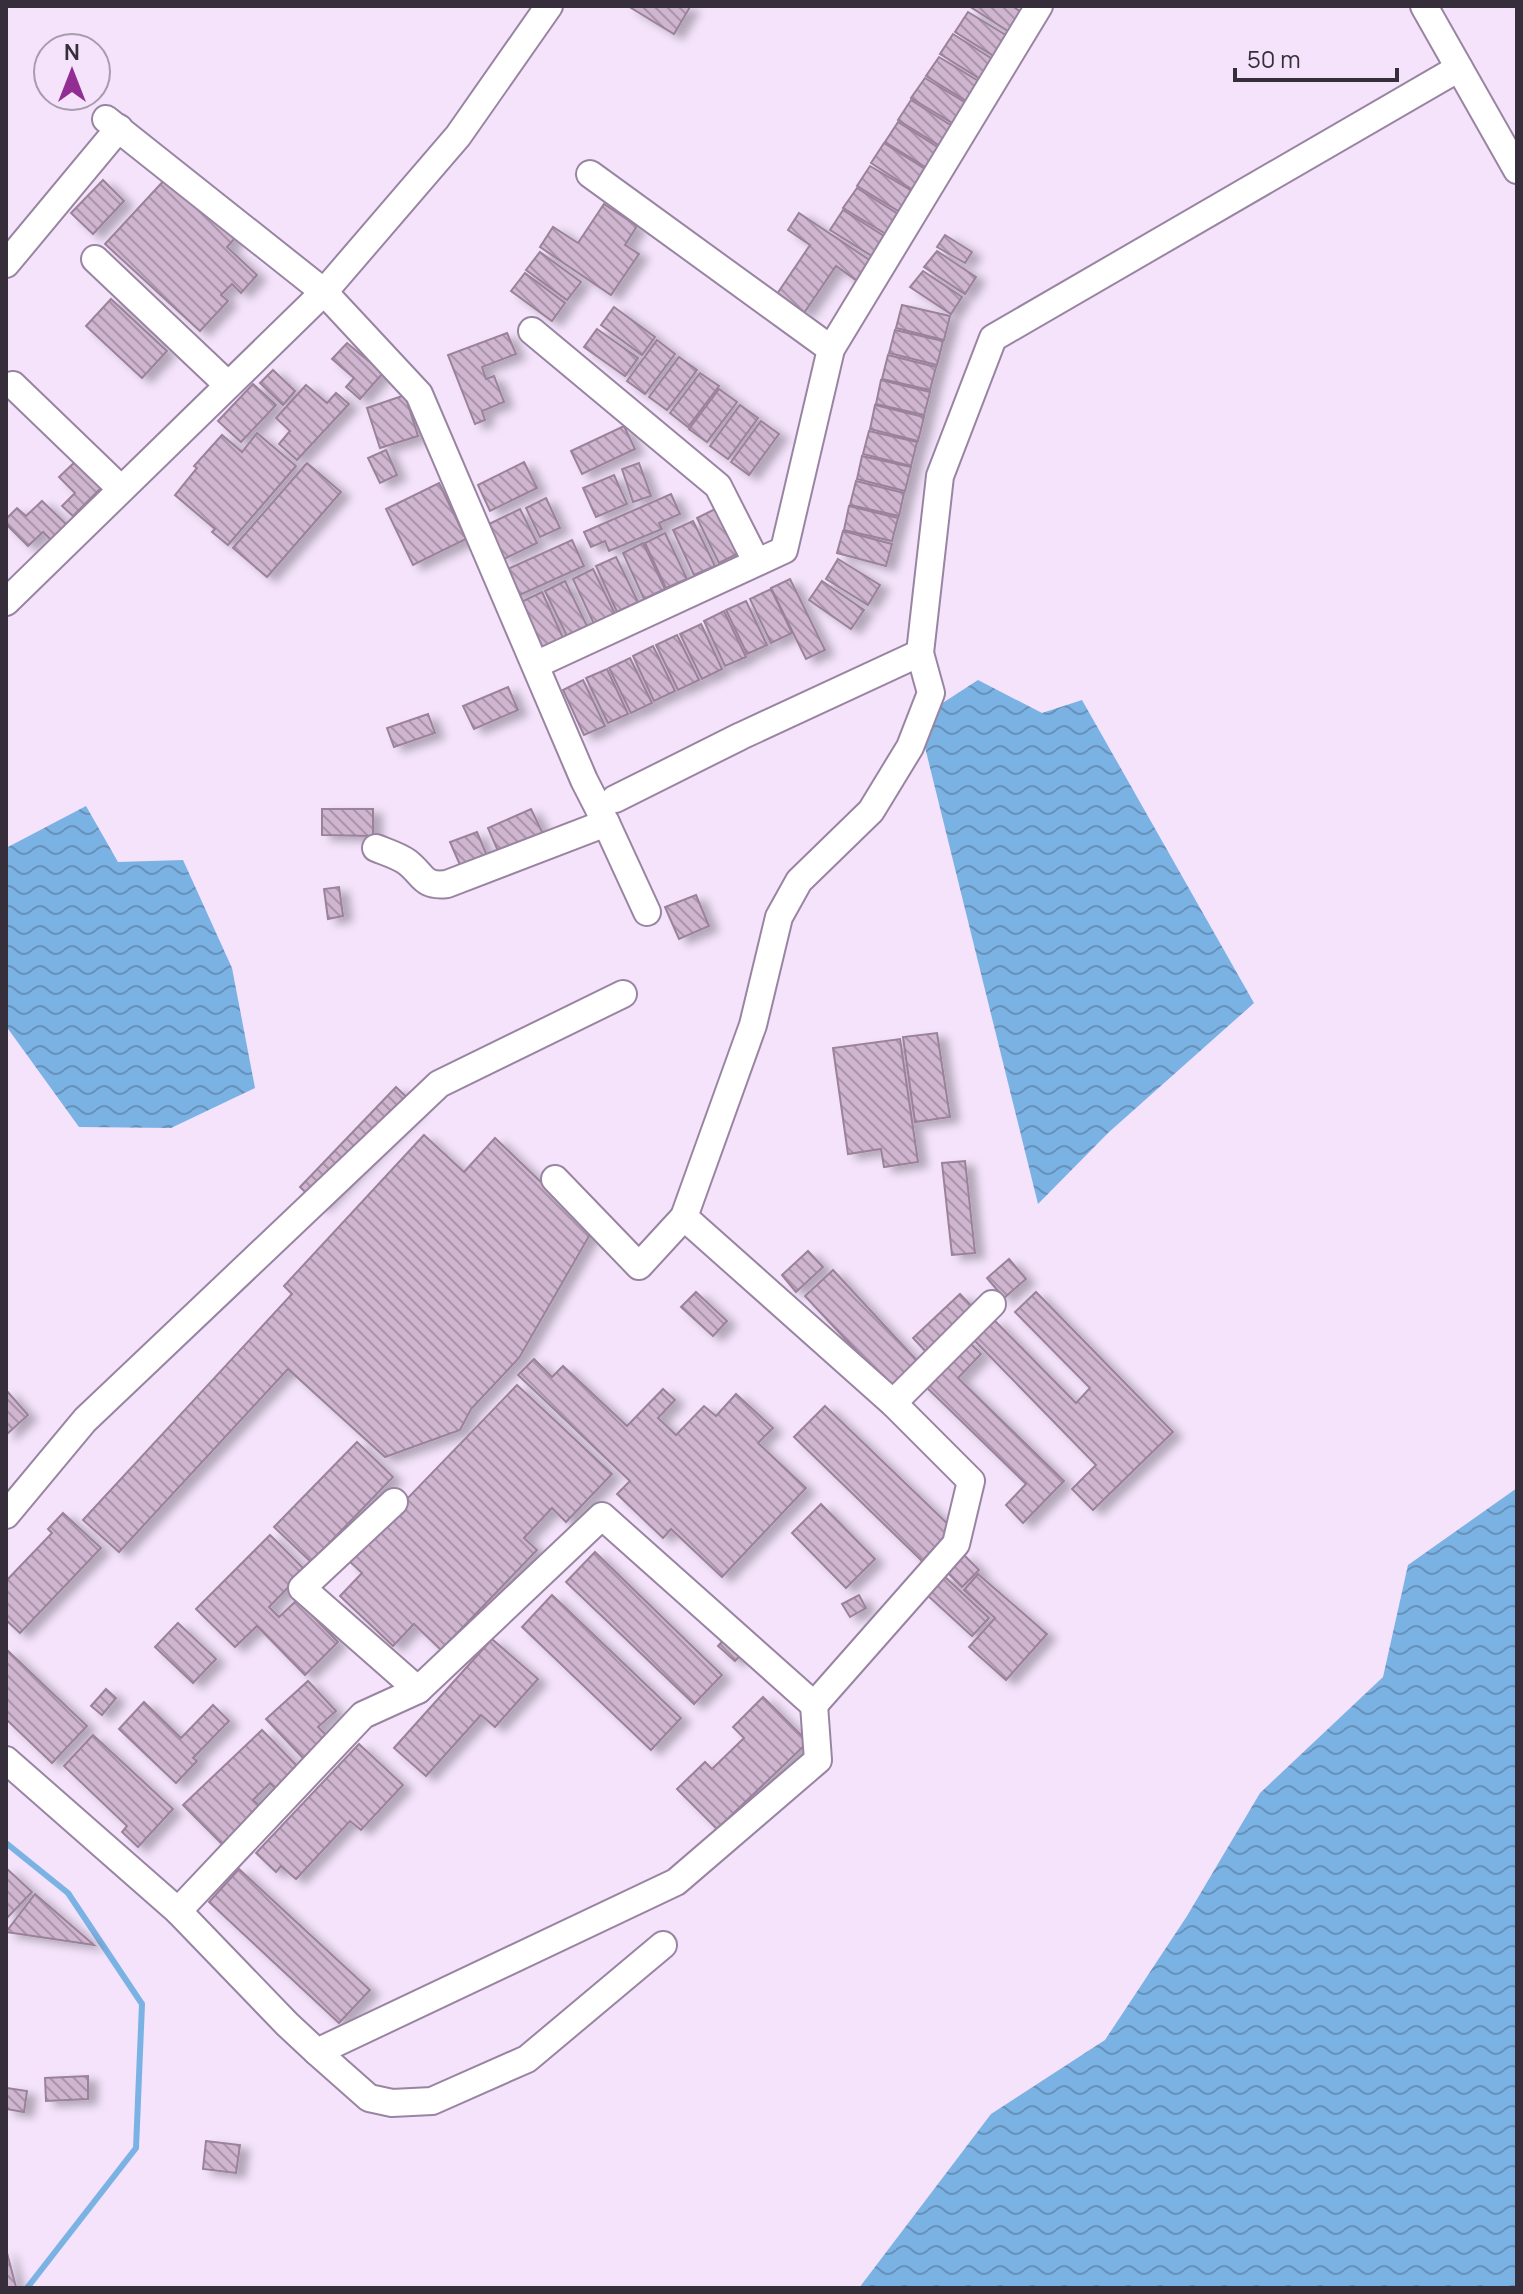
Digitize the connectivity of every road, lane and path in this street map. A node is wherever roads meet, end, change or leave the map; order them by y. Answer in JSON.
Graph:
{"nodes":[{"id":1,"x":1039,"y":6,"type":"edge"},
{"id":2,"x":1424,"y":6,"type":"edge"},
{"id":3,"x":543,"y":8,"type":"edge"},
{"id":4,"x":1459,"y":68,"type":"junction"},
{"id":5,"x":1517,"y":170,"type":"edge"},
{"id":6,"x":590,"y":174,"type":"dead end"},
{"id":7,"x":95,"y":259,"type":"dead end"},
{"id":8,"x":6,"y":264,"type":"edge"},
{"id":9,"x":324,"y":292,"type":"junction"},
{"id":10,"x":532,"y":331,"type":"dead end"},
{"id":11,"x":831,"y":349,"type":"junction"},
{"id":12,"x":13,"y":385,"type":"dead end"},
{"id":13,"x":228,"y":385,"type":"junction"},
{"id":14,"x":121,"y":489,"type":"junction"},
{"id":15,"x":756,"y":561,"type":"junction"},
{"id":16,"x":6,"y":602,"type":"edge"},
{"id":17,"x":920,"y":653,"type":"junction"},
{"id":18,"x":546,"y":660,"type":"dead end"},
{"id":19,"x":610,"y":811,"type":"junction"},
{"id":20,"x":376,"y":848,"type":"dead end"},
{"id":21,"x":647,"y":912,"type":"dead end"},
{"id":22,"x":623,"y":994,"type":"dead end"},
{"id":23,"x":555,"y":1179,"type":"dead end"},
{"id":24,"x":684,"y":1217,"type":"junction"},
{"id":25,"x":992,"y":1304,"type":"dead end"},
{"id":26,"x":893,"y":1403,"type":"junction"},
{"id":27,"x":394,"y":1502,"type":"dead end"},
{"id":28,"x":6,"y":1515,"type":"edge"},
{"id":29,"x":418,"y":1690,"type":"junction"},
{"id":30,"x":814,"y":1705,"type":"junction"},
{"id":31,"x":6,"y":1760,"type":"edge"},
{"id":32,"x":178,"y":1911,"type":"junction"},
{"id":33,"x":663,"y":1945,"type":"dead end"},
{"id":34,"x":317,"y":2052,"type":"junction"}],
"edges":[{"from":1,"to":11,"type":"street"},
{"from":2,"to":4,"type":"street"},
{"from":3,"to":9,"type":"street"},
{"from":4,"to":5,"type":"street"},
{"from":4,"to":17,"type":"street"},
{"from":6,"to":11,"type":"street"},
{"from":7,"to":13,"type":"street"},
{"from":8,"to":9,"type":"street"},
{"from":9,"to":13,"type":"street"},
{"from":9,"to":19,"type":"street"},
{"from":10,"to":15,"type":"street"},
{"from":11,"to":15,"type":"street"},
{"from":12,"to":14,"type":"street"},
{"from":13,"to":14,"type":"street"},
{"from":14,"to":16,"type":"street"},
{"from":15,"to":18,"type":"street"},
{"from":17,"to":19,"type":"street"},
{"from":17,"to":24,"type":"street"},
{"from":19,"to":20,"type":"street"},
{"from":19,"to":21,"type":"street"},
{"from":22,"to":28,"type":"street"},
{"from":23,"to":24,"type":"street"},
{"from":24,"to":26,"type":"street"},
{"from":25,"to":26,"type":"street"},
{"from":26,"to":30,"type":"street"},
{"from":27,"to":29,"type":"street"},
{"from":29,"to":30,"type":"street"},
{"from":29,"to":32,"type":"street"},
{"from":30,"to":34,"type":"street"},
{"from":31,"to":32,"type":"street"},
{"from":32,"to":34,"type":"street"},
{"from":33,"to":34,"type":"street"}]}
